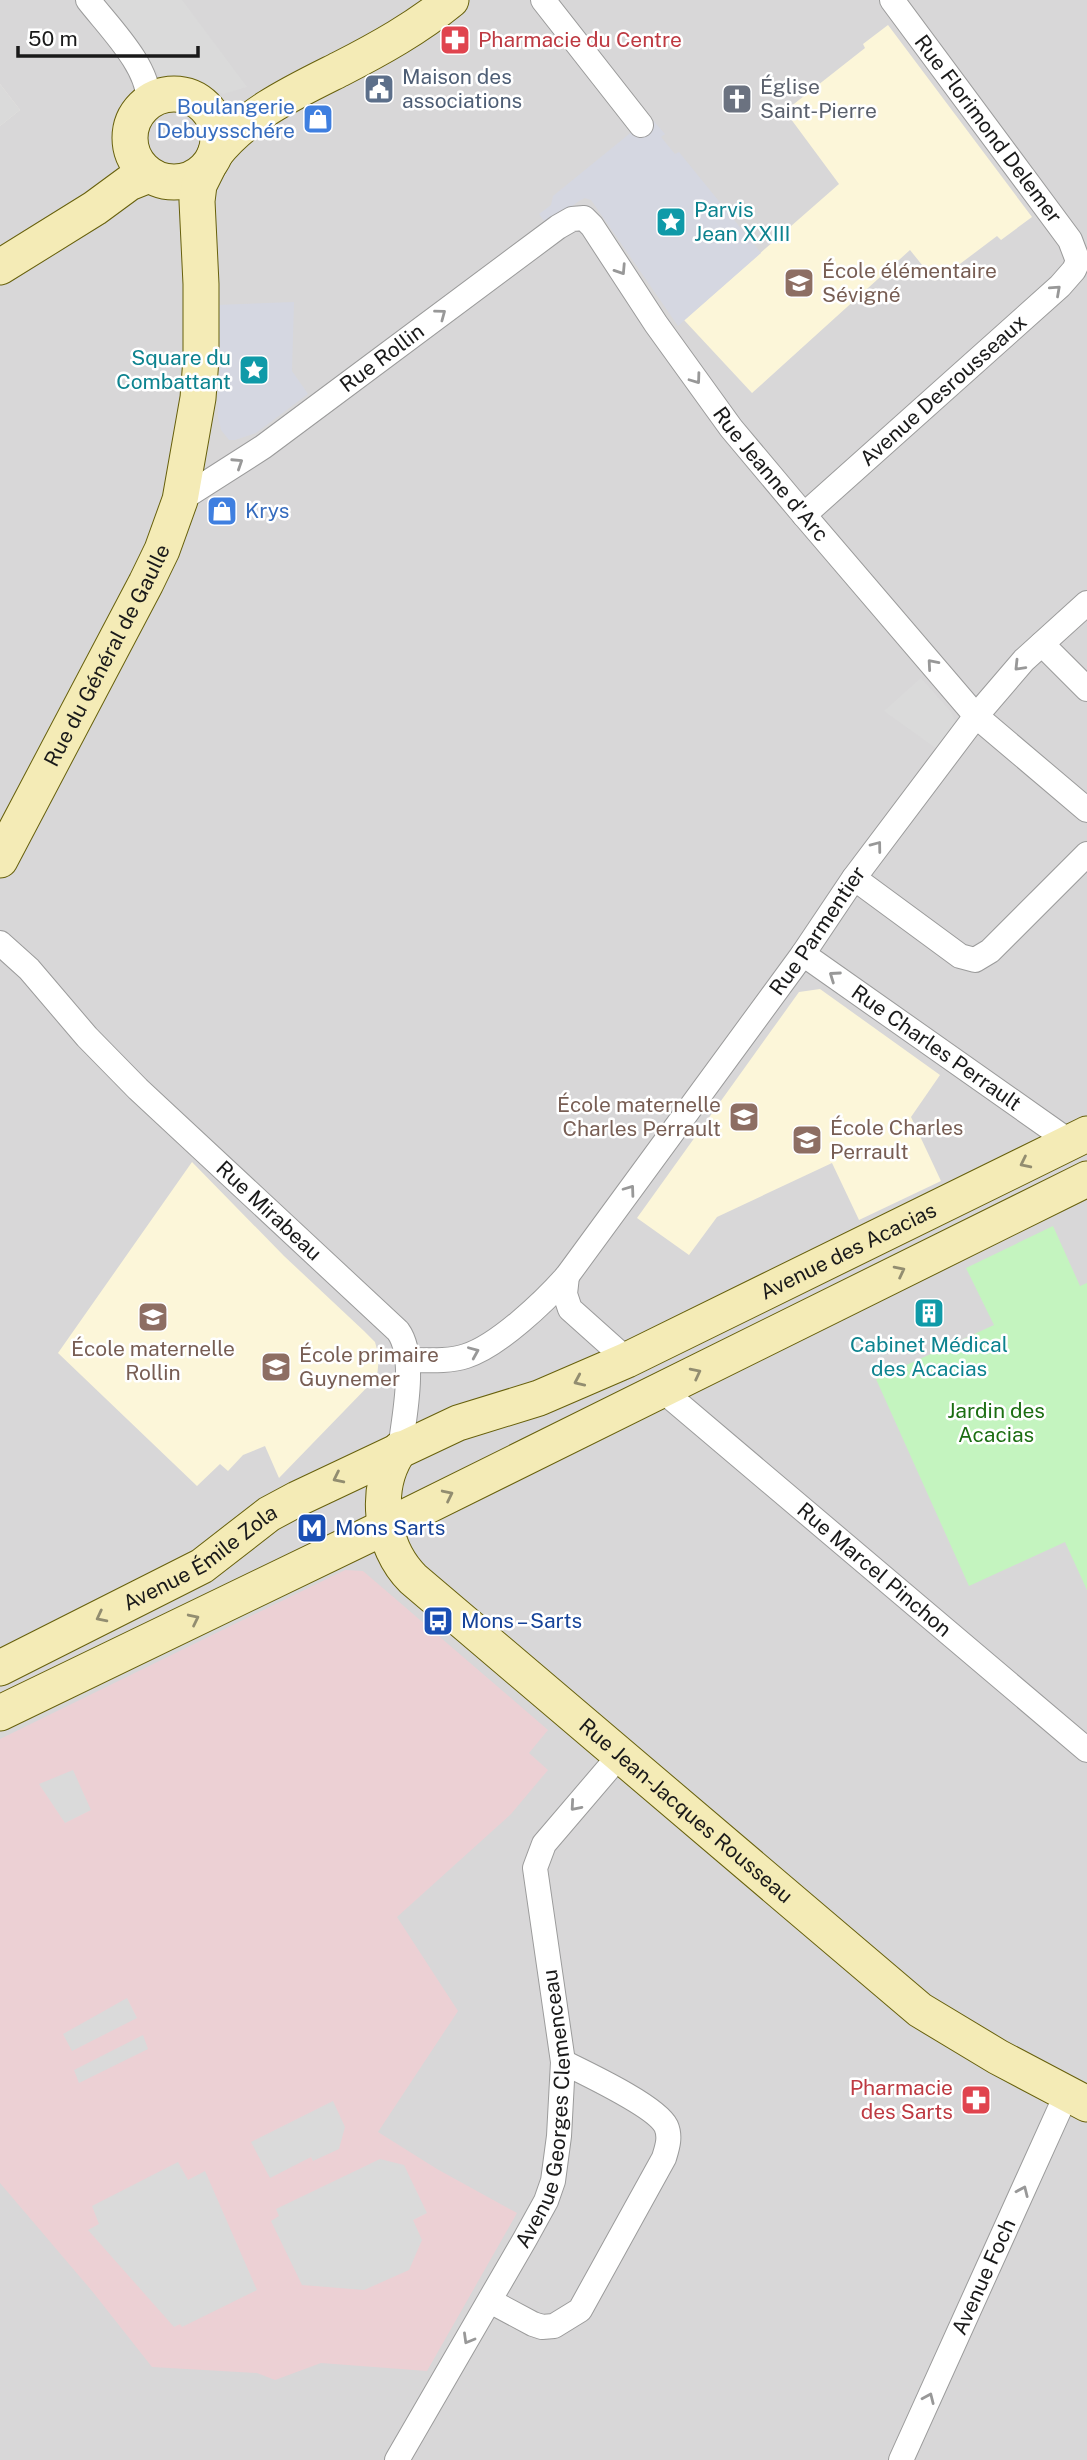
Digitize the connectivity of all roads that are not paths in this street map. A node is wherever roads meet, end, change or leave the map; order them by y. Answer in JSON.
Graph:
{"nodes":[{"id":1,"x":88,"y":0,"type":"edge"},
{"id":2,"x":451,"y":0,"type":"edge"},
{"id":3,"x":543,"y":0,"type":"edge"},
{"id":4,"x":892,"y":0,"type":"edge"},
{"id":5,"x":318,"y":80,"type":"junction"},
{"id":6,"x":148,"y":102,"type":"junction"},
{"id":7,"x":205,"y":107,"type":"junction"},
{"id":8,"x":641,"y":125,"type":"dead end"},
{"id":9,"x":130,"y":137,"type":"junction"},
{"id":10,"x":212,"y":160,"type":"junction"},
{"id":11,"x":155,"y":178,"type":"junction"},
{"id":12,"x":584,"y":218,"type":"joint"},
{"id":13,"x":9,"y":260,"type":"edge"},
{"id":14,"x":1078,"y":261,"type":"joint"},
{"id":15,"x":190,"y":442,"type":"junction"},
{"id":16,"x":180,"y":500,"type":"junction"},
{"id":17,"x":804,"y":515,"type":"junction"},
{"id":18,"x":1087,"y":603,"type":"edge"},
{"id":19,"x":1042,"y":644,"type":"junction"},
{"id":20,"x":1087,"y":689,"type":"edge"},
{"id":21,"x":976,"y":716,"type":"junction"},
{"id":22,"x":1087,"y":810,"type":"edge"},
{"id":23,"x":1087,"y":854,"type":"edge"},
{"id":24,"x":0,"y":860,"type":"edge"},
{"id":25,"x":854,"y":878,"type":"junction"},
{"id":26,"x":0,"y":943,"type":"edge"},
{"id":27,"x":803,"y":954,"type":"junction"},
{"id":28,"x":1081,"y":1143,"type":"edge"},
{"id":29,"x":1087,"y":1179,"type":"edge"},
{"id":30,"x":567,"y":1276,"type":"junction"},
{"id":31,"x":407,"y":1360,"type":"junction"},
{"id":32,"x":626,"y":1360,"type":"junction"},
{"id":33,"x":662,"y":1390,"type":"junction"},
{"id":34,"x":400,"y":1449,"type":"junction"},
{"id":35,"x":387,"y":1526,"type":"junction"},
{"id":36,"x":0,"y":1668,"type":"edge"},
{"id":37,"x":0,"y":1713,"type":"edge"},
{"id":38,"x":1087,"y":1750,"type":"edge"},
{"id":39,"x":621,"y":1755,"type":"junction"},
{"id":40,"x":563,"y":2062,"type":"junction"},
{"id":41,"x":1077,"y":2098,"type":"edge"},
{"id":42,"x":490,"y":2301,"type":"junction"},
{"id":43,"x":397,"y":2460,"type":"edge"},
{"id":44,"x":901,"y":2460,"type":"edge"}],
"edges":[{"from":1,"to":6,"type":"street"},
{"from":2,"to":5,"type":"street","name":"Rue du Général de Gaulle"},
{"from":3,"to":8,"type":"street"},
{"from":4,"to":14,"type":"street","name":"Rue Florimond Delemer"},
{"from":5,"to":7,"type":"street","name":"Rue du Général de Gaulle"},
{"from":5,"to":10,"type":"street","name":"Rue du Général de Gaulle"},
{"from":6,"to":7,"type":"street"},
{"from":6,"to":9,"type":"street"},
{"from":7,"to":10,"type":"street"},
{"from":9,"to":11,"type":"street"},
{"from":9,"to":13,"type":"street"},
{"from":10,"to":11,"type":"street"},
{"from":10,"to":15,"type":"street","name":"Rue du Général de Gaulle"},
{"from":11,"to":13,"type":"street"},
{"from":11,"to":15,"type":"street","name":"Rue du Général de Gaulle"},
{"from":16,"to":12,"type":"street","name":"Rue Rollin","one_way":true},
{"from":12,"to":17,"type":"street","name":"Rue Jeanne d'Arc","one_way":true},
{"from":17,"to":14,"type":"street","name":"Avenue Desrousseaux","one_way":true},
{"from":15,"to":16,"type":"street","name":"Rue du Général de Gaulle"},
{"from":16,"to":24,"type":"street","name":"Rue du Général de Gaulle"},
{"from":21,"to":17,"type":"street","name":"Rue Jeanne d'Arc","one_way":true},
{"from":18,"to":19,"type":"street","name":"Rue Parmentier"},
{"from":19,"to":20,"type":"street"},
{"from":19,"to":21,"type":"street","name":"Rue Parmentier","one_way":true},
{"from":21,"to":22,"type":"street","name":"Rue Jeanne d'Arc"},
{"from":25,"to":21,"type":"street","name":"Rue Parmentier","one_way":true},
{"from":23,"to":25,"type":"street"},
{"from":25,"to":27,"type":"street","name":"Rue Parmentier"},
{"from":26,"to":31,"type":"street","name":"Rue Mirabeau"},
{"from":28,"to":27,"type":"street","name":"Rue Charles Perrault","one_way":true},
{"from":30,"to":27,"type":"street","name":"Rue Parmentier","one_way":true},
{"from":28,"to":32,"type":"street","name":"Avenue des Acacias","one_way":true},
{"from":33,"to":29,"type":"street","name":"Avenue des Acacias","one_way":true},
{"from":31,"to":30,"type":"street","name":"Rue Parmentier","one_way":true},
{"from":30,"to":32,"type":"street"},
{"from":31,"to":34,"type":"street","name":"Rue Mirabeau"},
{"from":32,"to":33,"type":"street"},
{"from":32,"to":34,"type":"street","name":"Avenue des Acacias","one_way":true},
{"from":35,"to":33,"type":"street","name":"Avenue des Acacias","one_way":true},
{"from":33,"to":38,"type":"street","name":"Rue Marcel Pinchon"},
{"from":34,"to":35,"type":"street","name":"Rue Jean-Jacques Rousseau"},
{"from":34,"to":36,"type":"street","name":"Avenue Émile Zola","one_way":true},
{"from":37,"to":35,"type":"street","name":"Avenue Émile Zola","one_way":true},
{"from":35,"to":39,"type":"street","name":"Rue Jean-Jacques Rousseau"},
{"from":39,"to":40,"type":"street","name":"Avenue Georges Clemenceau","one_way":true},
{"from":39,"to":41,"type":"street","name":"Rue Jean-Jacques Rousseau"},
{"from":40,"to":42,"type":"street","name":"Avenue Georges Clemenceau"},
{"from":40,"to":42,"type":"street"},
{"from":44,"to":41,"type":"street","name":"Avenue Foch","one_way":true},
{"from":42,"to":43,"type":"street","name":"Avenue Georges Clemenceau","one_way":true}]}
